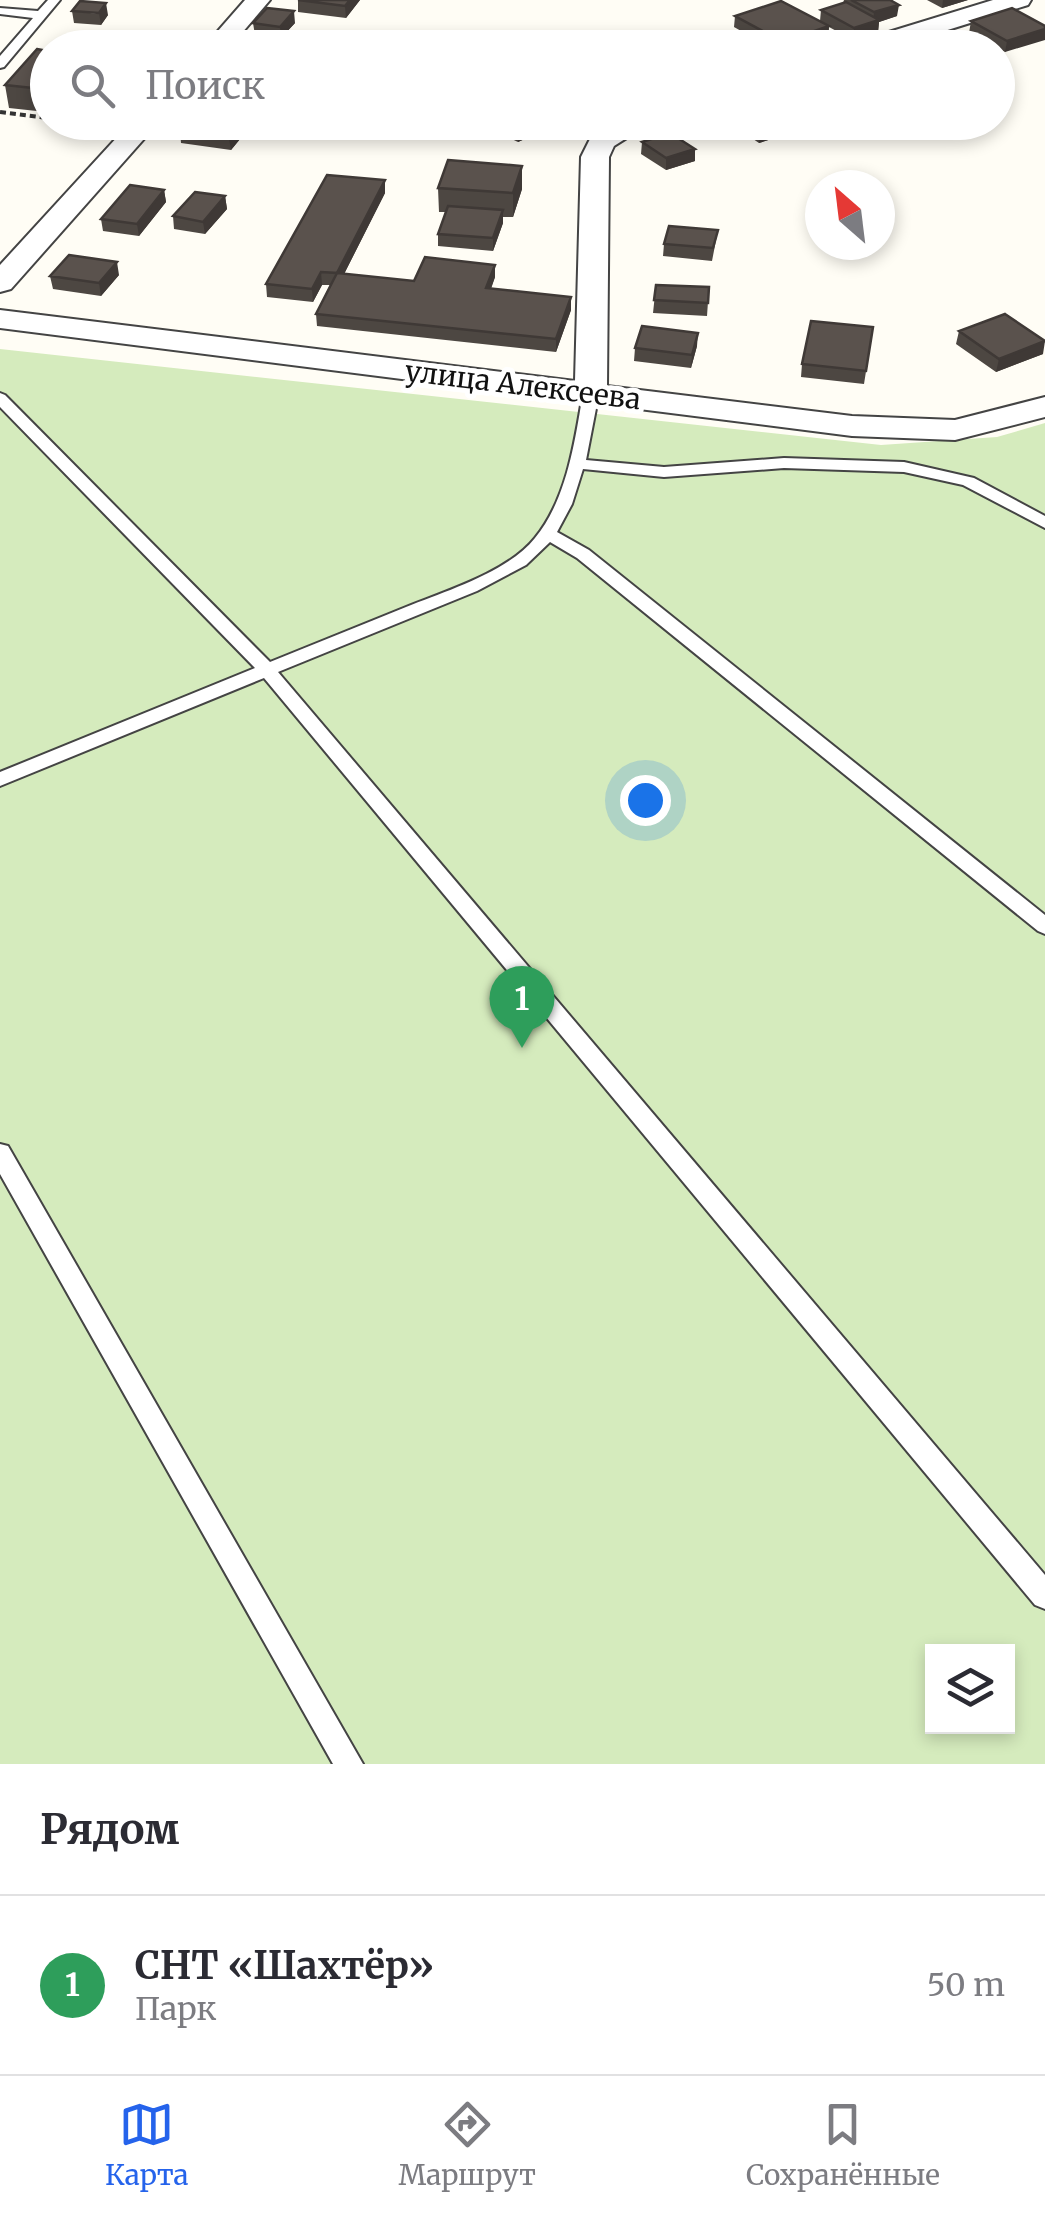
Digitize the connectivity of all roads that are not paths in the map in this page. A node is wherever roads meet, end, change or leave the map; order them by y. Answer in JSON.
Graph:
{"nodes":[{"id":1,"x":54,"y":0,"type":"edge"},
{"id":2,"x":258,"y":0,"type":"edge"},
{"id":3,"x":1019,"y":0,"type":"edge"},
{"id":4,"x":0,"y":11,"type":"edge"},
{"id":5,"x":42,"y":15,"type":"junction"},
{"id":6,"x":231,"y":30,"type":"edge"},
{"id":7,"x":921,"y":30,"type":"edge"},
{"id":8,"x":0,"y":64,"type":"edge"},
{"id":9,"x":130,"y":140,"type":"edge"},
{"id":10,"x":604,"y":140,"type":"edge"},
{"id":11,"x":0,"y":282,"type":"edge"},
{"id":12,"x":0,"y":320,"type":"edge"},
{"id":13,"x":591,"y":394,"type":"junction"},
{"id":14,"x":0,"y":398,"type":"edge"},
{"id":15,"x":1045,"y":407,"type":"edge"},
{"id":16,"x":579,"y":464,"type":"junction"},
{"id":17,"x":1045,"y":523,"type":"edge"},
{"id":18,"x":547,"y":533,"type":"junction"},
{"id":19,"x":265,"y":668,"type":"junction"},
{"id":20,"x":0,"y":780,"type":"edge"},
{"id":21,"x":1045,"y":926,"type":"edge"},
{"id":22,"x":0,"y":1153,"type":"edge"},
{"id":23,"x":1045,"y":1596,"type":"edge"},
{"id":24,"x":349,"y":1764,"type":"edge"}],
"edges":[{"from":1,"to":5,"type":"lane"},
{"from":2,"to":6,"type":"street"},
{"from":3,"to":7,"type":"street"},
{"from":4,"to":5,"type":"lane"},
{"from":5,"to":8,"type":"lane"},
{"from":9,"to":11,"type":"street"},
{"from":10,"to":13,"type":"street"},
{"from":12,"to":13,"type":"street","name":"улица Алексеева"},
{"from":13,"to":15,"type":"street","name":"улица Алексеева"},
{"from":13,"to":16,"type":"lane"},
{"from":14,"to":19,"type":"lane"},
{"from":16,"to":17,"type":"lane"},
{"from":16,"to":18,"type":"lane"},
{"from":18,"to":19,"type":"lane"},
{"from":18,"to":21,"type":"lane"},
{"from":19,"to":20,"type":"lane"},
{"from":19,"to":23,"type":"lane"},
{"from":22,"to":24,"type":"lane"}]}
